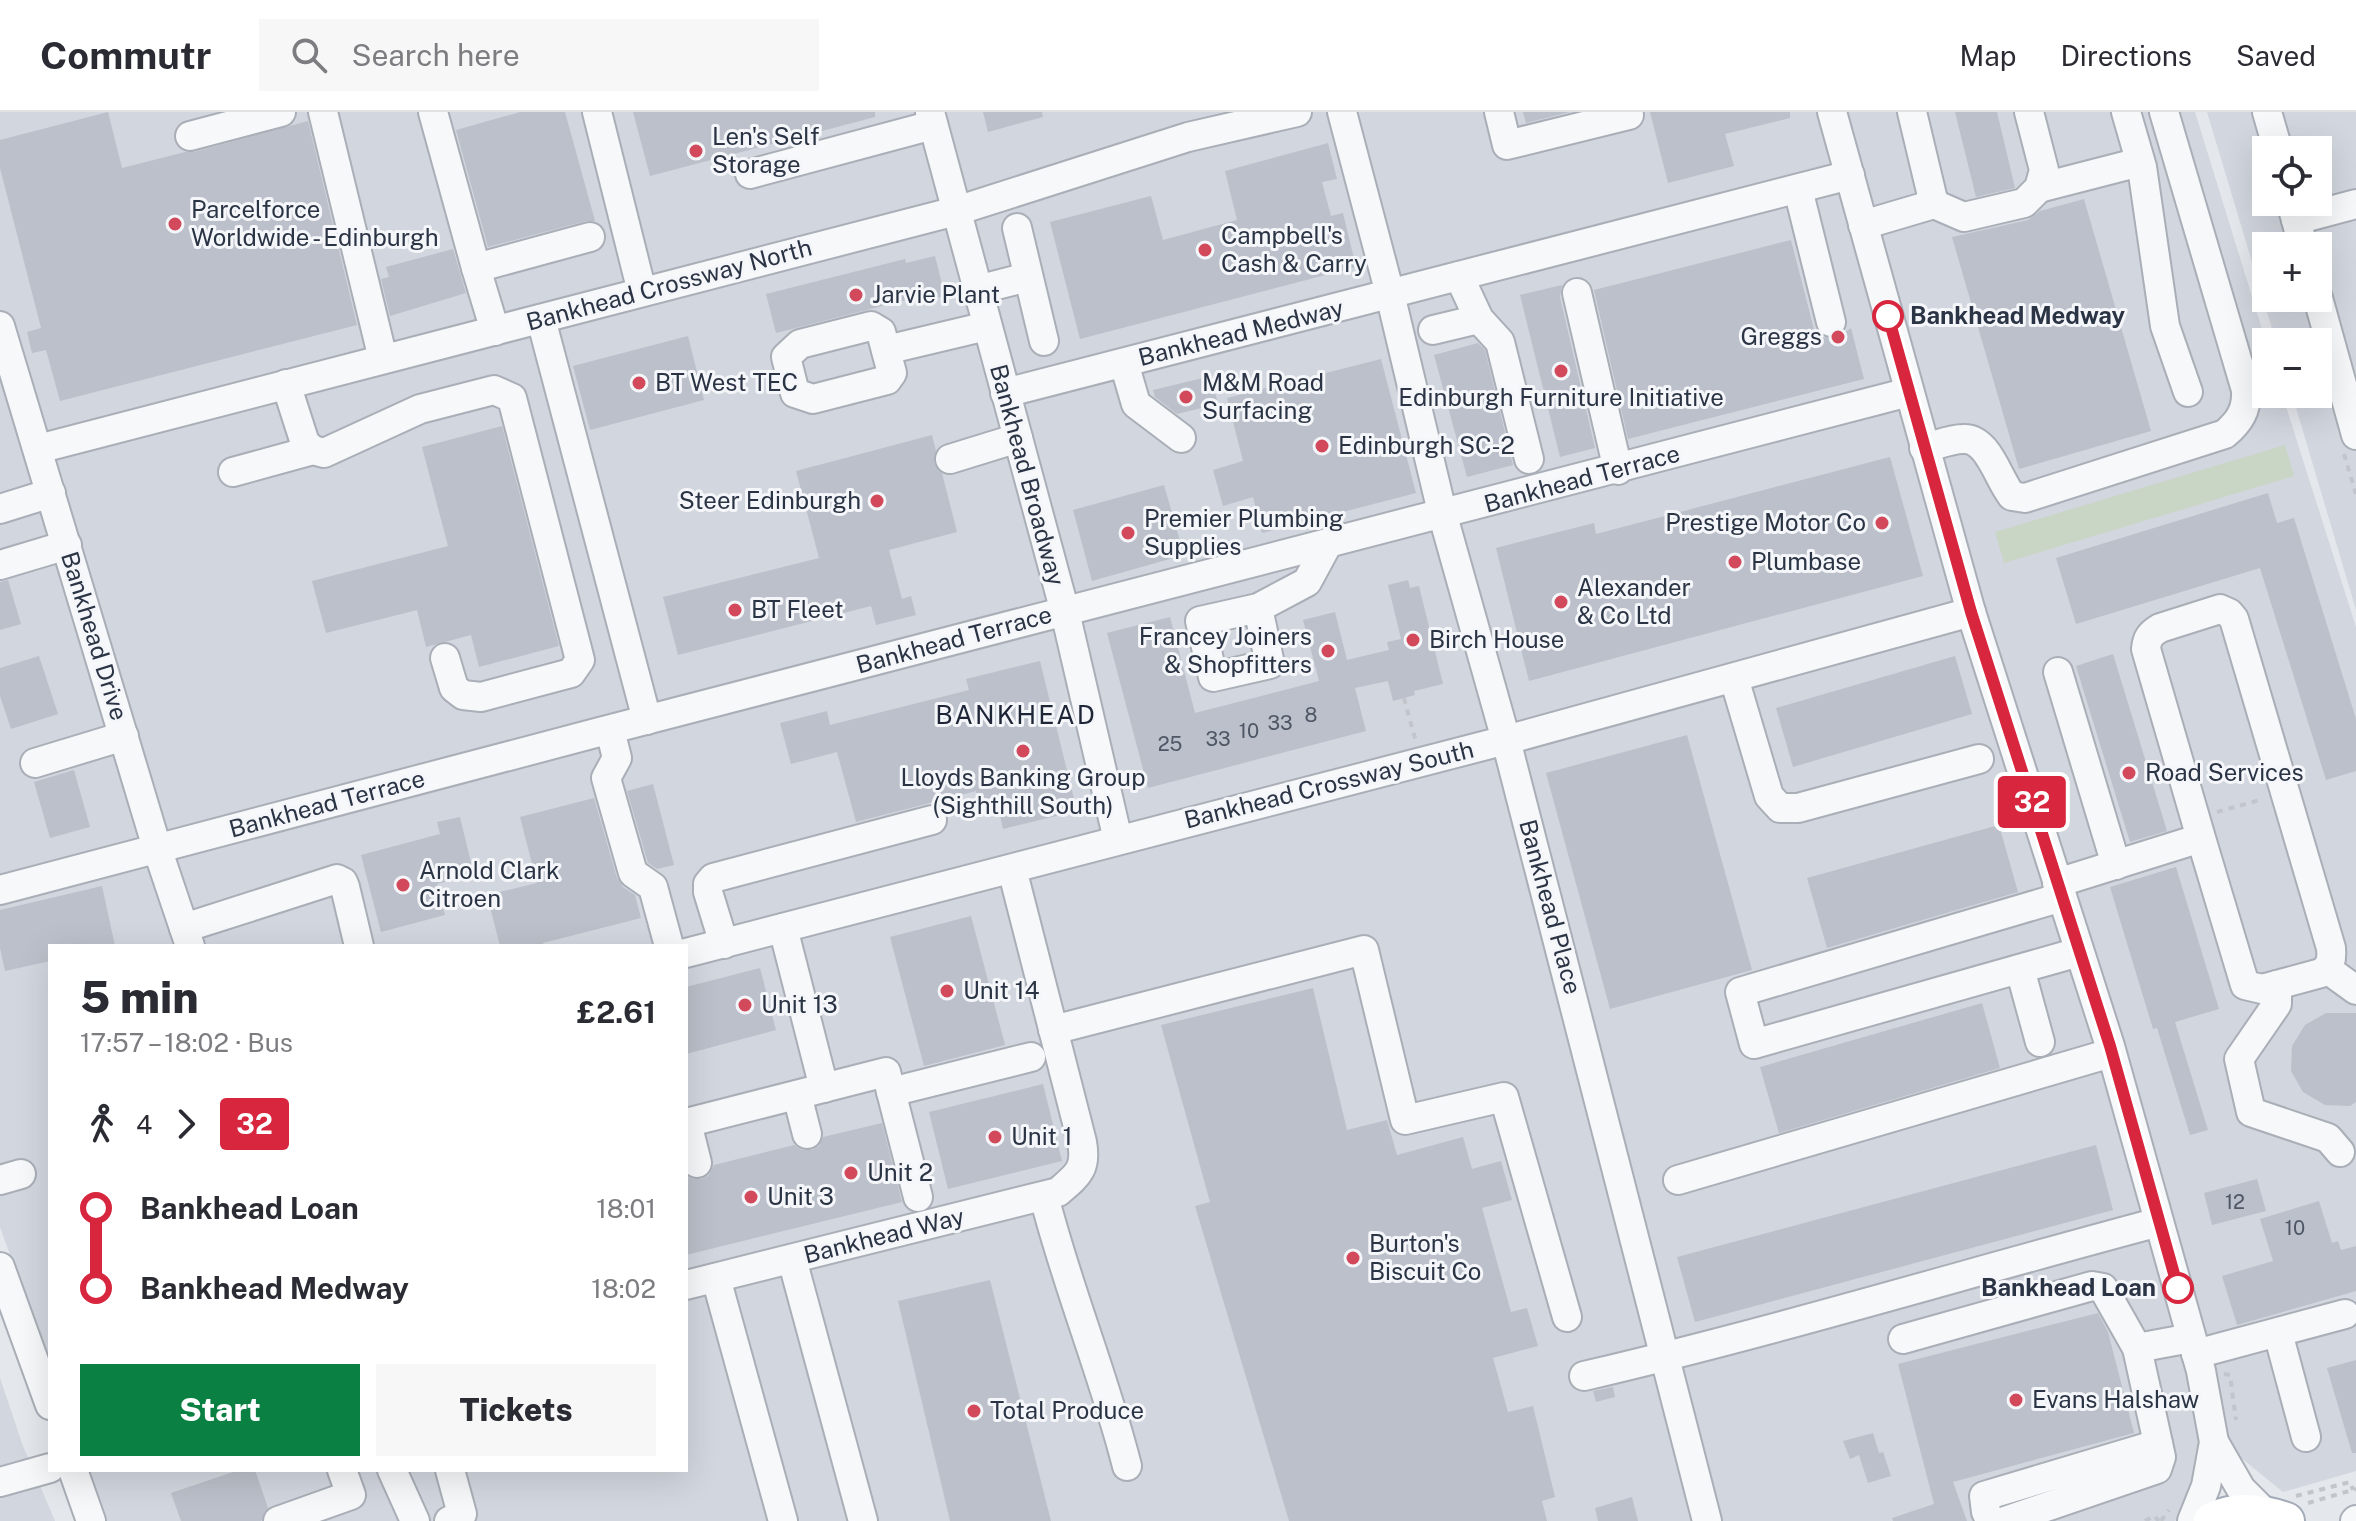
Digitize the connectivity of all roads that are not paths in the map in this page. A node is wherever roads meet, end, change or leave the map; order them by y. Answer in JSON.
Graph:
{"nodes":[{"id":1,"x":281,"y":112,"type":"edge"},
{"id":2,"x":323,"y":112,"type":"edge"},
{"id":3,"x":433,"y":112,"type":"edge"},
{"id":4,"x":597,"y":112,"type":"edge"},
{"id":5,"x":1297,"y":112,"type":"edge"},
{"id":6,"x":1342,"y":112,"type":"edge"},
{"id":7,"x":1499,"y":112,"type":"edge"},
{"id":8,"x":1628,"y":112,"type":"edge"},
{"id":9,"x":1832,"y":112,"type":"edge"},
{"id":10,"x":1912,"y":112,"type":"edge"},
{"id":11,"x":2029,"y":112,"type":"edge"},
{"id":12,"x":2126,"y":112,"type":"edge"},
{"id":13,"x":2164,"y":112,"type":"edge"},
{"id":14,"x":2267,"y":112,"type":"edge"},
{"id":15,"x":932,"y":118,"type":"edge"},
{"id":16,"x":1185,"y":125,"type":"edge"},
{"id":17,"x":190,"y":136,"type":"dead end"},
{"id":18,"x":2274,"y":136,"type":"edge"},
{"id":19,"x":2140,"y":162,"type":"junction"},
{"id":20,"x":750,"y":174,"type":"dead end"},
{"id":21,"x":1850,"y":175,"type":"junction"},
{"id":22,"x":2039,"y":188,"type":"junction"},
{"id":23,"x":1798,"y":189,"type":"junction"},
{"id":24,"x":1934,"y":204,"type":"junction"},
{"id":25,"x":2356,"y":204,"type":"edge"},
{"id":26,"x":956,"y":211,"type":"junction"},
{"id":27,"x":2297,"y":223,"type":"edge"},
{"id":28,"x":1863,"y":225,"type":"junction"},
{"id":29,"x":1017,"y":228,"type":"dead end"},
{"id":30,"x":590,"y":237,"type":"dead end"},
{"id":31,"x":476,"y":268,"type":"junction"},
{"id":32,"x":1459,"y":276,"type":"junction"},
{"id":33,"x":1028,"y":277,"type":"junction"},
{"id":34,"x":977,"y":290,"type":"junction"},
{"id":35,"x":642,"y":292,"type":"junction"},
{"id":36,"x":1577,"y":293,"type":"dead end"},
{"id":37,"x":1390,"y":294,"type":"junction"},
{"id":38,"x":2322,"y":312,"type":"edge"},
{"id":39,"x":541,"y":319,"type":"junction"},
{"id":40,"x":1479,"y":319,"type":"junction"},
{"id":41,"x":1831,"y":322,"type":"dead end"},
{"id":42,"x":0,"y":326,"type":"edge"},
{"id":43,"x":987,"y":326,"type":"junction"},
{"id":44,"x":1433,"y":330,"type":"dead end"},
{"id":45,"x":495,"y":331,"type":"junction"},
{"id":46,"x":1044,"y":341,"type":"dead end"},
{"id":47,"x":886,"y":350,"type":"dead end"},
{"id":48,"x":383,"y":359,"type":"junction"},
{"id":49,"x":1124,"y":363,"type":"junction"},
{"id":50,"x":286,"y":384,"type":"junction"},
{"id":51,"x":1909,"y":392,"type":"junction"},
{"id":52,"x":2188,"y":392,"type":"dead end"},
{"id":53,"x":1005,"y":393,"type":"junction"},
{"id":54,"x":2356,"y":435,"type":"edge"},
{"id":55,"x":1018,"y":438,"type":"junction"},
{"id":56,"x":1181,"y":438,"type":"dead end"},
{"id":57,"x":1924,"y":448,"type":"junction"},
{"id":58,"x":38,"y":449,"type":"junction"},
{"id":59,"x":313,"y":450,"type":"junction"},
{"id":60,"x":950,"y":459,"type":"dead end"},
{"id":61,"x":1529,"y":459,"type":"dead end"},
{"id":62,"x":1618,"y":470,"type":"junction"},
{"id":63,"x":233,"y":472,"type":"dead end"},
{"id":64,"x":51,"y":493,"type":"junction"},
{"id":65,"x":0,"y":509,"type":"edge"},
{"id":66,"x":1443,"y":516,"type":"junction"},
{"id":67,"x":67,"y":545,"type":"junction"},
{"id":68,"x":1327,"y":545,"type":"junction"},
{"id":69,"x":0,"y":565,"type":"edge"},
{"id":70,"x":1258,"y":608,"type":"dead end"},
{"id":71,"x":1065,"y":612,"type":"junction"},
{"id":72,"x":1971,"y":612,"type":"junction"},
{"id":73,"x":445,"y":658,"type":"dead end"},
{"id":74,"x":2058,"y":672,"type":"dead end"},
{"id":75,"x":1734,"y":678,"type":"junction"},
{"id":76,"x":647,"y":720,"type":"junction"},
{"id":77,"x":610,"y":730,"type":"junction"},
{"id":78,"x":124,"y":736,"type":"junction"},
{"id":79,"x":1506,"y":740,"type":"junction"},
{"id":80,"x":1979,"y":759,"type":"dead end"},
{"id":81,"x":35,"y":763,"type":"dead end"},
{"id":82,"x":932,"y":820,"type":"dead end"},
{"id":83,"x":2201,"y":838,"type":"junction"},
{"id":84,"x":1118,"y":840,"type":"junction"},
{"id":85,"x":157,"y":848,"type":"junction"},
{"id":86,"x":2116,"y":865,"type":"junction"},
{"id":87,"x":1012,"y":869,"type":"junction"},
{"id":88,"x":0,"y":890,"type":"edge"},
{"id":89,"x":2059,"y":890,"type":"junction"},
{"id":90,"x":783,"y":928,"type":"junction"},
{"id":91,"x":187,"y":937,"type":"edge"},
{"id":92,"x":359,"y":944,"type":"edge"},
{"id":93,"x":668,"y":944,"type":"edge"},
{"id":94,"x":724,"y":944,"type":"junction"},
{"id":95,"x":2079,"y":952,"type":"junction"},
{"id":96,"x":688,"y":953,"type":"edge"},
{"id":97,"x":2020,"y":969,"type":"junction"},
{"id":98,"x":2327,"y":969,"type":"junction"},
{"id":99,"x":2277,"y":985,"type":"junction"},
{"id":100,"x":2356,"y":990,"type":"edge"},
{"id":101,"x":1053,"y":1030,"type":"junction"},
{"id":102,"x":2040,"y":1042,"type":"dead end"},
{"id":103,"x":2111,"y":1053,"type":"junction"},
{"id":104,"x":1031,"y":1057,"type":"dead end"},
{"id":105,"x":811,"y":1092,"type":"junction"},
{"id":106,"x":891,"y":1092,"type":"junction"},
{"id":107,"x":688,"y":1123,"type":"edge"},
{"id":108,"x":688,"y":1127,"type":"edge"},
{"id":109,"x":807,"y":1134,"type":"dead end"},
{"id":110,"x":2340,"y":1152,"type":"dead end"},
{"id":111,"x":697,"y":1163,"type":"dead end"},
{"id":112,"x":1678,"y":1180,"type":"dead end"},
{"id":113,"x":1044,"y":1196,"type":"junction"},
{"id":114,"x":918,"y":1197,"type":"dead end"},
{"id":115,"x":2159,"y":1222,"type":"junction"},
{"id":116,"x":792,"y":1259,"type":"junction"},
{"id":117,"x":0,"y":1267,"type":"edge"},
{"id":118,"x":716,"y":1278,"type":"junction"},
{"id":119,"x":688,"y":1285,"type":"edge"},
{"id":120,"x":2345,"y":1314,"type":"dead end"},
{"id":121,"x":1567,"y":1317,"type":"dead end"},
{"id":122,"x":2278,"y":1333,"type":"junction"},
{"id":123,"x":1903,"y":1339,"type":"dead end"},
{"id":124,"x":2194,"y":1346,"type":"junction"},
{"id":125,"x":2137,"y":1348,"type":"junction"},
{"id":126,"x":40,"y":1349,"type":"edge"},
{"id":127,"x":1666,"y":1357,"type":"junction"},
{"id":128,"x":1584,"y":1376,"type":"dead end"},
{"id":129,"x":48,"y":1394,"type":"edge"},
{"id":130,"x":2306,"y":1437,"type":"dead end"},
{"id":131,"x":2214,"y":1442,"type":"junction"},
{"id":132,"x":2158,"y":1444,"type":"junction"},
{"id":133,"x":1127,"y":1466,"type":"dead end"},
{"id":134,"x":48,"y":1469,"type":"edge"},
{"id":135,"x":74,"y":1472,"type":"edge"},
{"id":136,"x":343,"y":1472,"type":"edge"},
{"id":137,"x":393,"y":1472,"type":"edge"},
{"id":138,"x":451,"y":1472,"type":"edge"},
{"id":139,"x":0,"y":1482,"type":"edge"},
{"id":140,"x":2287,"y":1513,"type":"edge"},
{"id":141,"x":91,"y":1521,"type":"edge"},
{"id":142,"x":278,"y":1521,"type":"edge"},
{"id":143,"x":415,"y":1521,"type":"edge"},
{"id":144,"x":449,"y":1521,"type":"edge"},
{"id":145,"x":783,"y":1521,"type":"edge"},
{"id":146,"x":863,"y":1521,"type":"edge"},
{"id":147,"x":1707,"y":1521,"type":"edge"},
{"id":148,"x":1991,"y":1521,"type":"edge"},
{"id":149,"x":2005,"y":1521,"type":"edge"},
{"id":150,"x":2192,"y":1521,"type":"edge"},
{"id":151,"x":2212,"y":1521,"type":"edge"}],
"edges":[{"from":1,"to":17,"type":"street"},
{"from":2,"to":48,"type":"street"},
{"from":3,"to":31,"type":"street"},
{"from":4,"to":35,"type":"street"},
{"from":5,"to":16,"type":"street","name":"Bankhead Crossway North"},
{"from":6,"to":37,"type":"street","name":"Bankhead Place"},
{"from":7,"to":8,"type":"street"},
{"from":9,"to":21,"type":"street"},
{"from":10,"to":24,"type":"street"},
{"from":11,"to":22,"type":"street"},
{"from":12,"to":19,"type":"street"},
{"from":13,"to":57,"type":"street"},
{"from":14,"to":18,"type":"street"},
{"from":15,"to":20,"type":"street"},
{"from":15,"to":26,"type":"street","name":"Bankhead Broadway"},
{"from":16,"to":26,"type":"street","name":"Bankhead Crossway North"},
{"from":19,"to":22,"type":"street"},
{"from":19,"to":52,"type":"street"},
{"from":21,"to":23,"type":"street","name":"Bankhead Medway"},
{"from":21,"to":28,"type":"street"},
{"from":22,"to":24,"type":"street"},
{"from":23,"to":32,"type":"street","name":"Bankhead Medway"},
{"from":23,"to":41,"type":"street"},
{"from":24,"to":28,"type":"street"},
{"from":25,"to":27,"type":"street"},
{"from":26,"to":34,"type":"street","name":"Bankhead Broadway"},
{"from":26,"to":35,"type":"street","name":"Bankhead Crossway North"},
{"from":28,"to":51,"type":"street"},
{"from":29,"to":33,"type":"street"},
{"from":30,"to":31,"type":"street"},
{"from":31,"to":45,"type":"street"},
{"from":32,"to":37,"type":"street","name":"Bankhead Medway"},
{"from":32,"to":40,"type":"street"},
{"from":33,"to":34,"type":"street"},
{"from":33,"to":46,"type":"street"},
{"from":34,"to":43,"type":"street","name":"Bankhead Broadway"},
{"from":35,"to":39,"type":"street","name":"Bankhead Crossway North"},
{"from":36,"to":62,"type":"street"},
{"from":37,"to":49,"type":"street","name":"Bankhead Medway"},
{"from":37,"to":66,"type":"street","name":"Bankhead Place"},
{"from":38,"to":54,"type":"street"},
{"from":39,"to":45,"type":"street","name":"Bankhead Crossway North"},
{"from":39,"to":76,"type":"street"},
{"from":40,"to":44,"type":"street"},
{"from":40,"to":61,"type":"street"},
{"from":42,"to":58,"type":"street","name":"Bankhead Drive"},
{"from":43,"to":47,"type":"street"},
{"from":43,"to":53,"type":"street","name":"Bankhead Broadway"},
{"from":45,"to":48,"type":"street","name":"Bankhead Crossway North"},
{"from":48,"to":50,"type":"street","name":"Bankhead Crossway North"},
{"from":49,"to":53,"type":"street","name":"Bankhead Medway"},
{"from":49,"to":56,"type":"street"},
{"from":50,"to":58,"type":"street","name":"Bankhead Crossway North"},
{"from":50,"to":59,"type":"street"},
{"from":51,"to":57,"type":"street"},
{"from":51,"to":62,"type":"street","name":"Bankhead Terrace"},
{"from":53,"to":55,"type":"street","name":"Bankhead Broadway"},
{"from":55,"to":60,"type":"street"},
{"from":55,"to":71,"type":"street","name":"Bankhead Broadway"},
{"from":57,"to":72,"type":"street"},
{"from":58,"to":64,"type":"street","name":"Bankhead Drive"},
{"from":59,"to":63,"type":"street"},
{"from":59,"to":73,"type":"street"},
{"from":62,"to":66,"type":"street","name":"Bankhead Terrace"},
{"from":64,"to":65,"type":"street"},
{"from":64,"to":67,"type":"street","name":"Bankhead Drive"},
{"from":66,"to":68,"type":"street","name":"Bankhead Terrace"},
{"from":66,"to":79,"type":"street","name":"Bankhead Place"},
{"from":67,"to":69,"type":"street"},
{"from":67,"to":78,"type":"street","name":"Bankhead Drive"},
{"from":68,"to":70,"type":"street"},
{"from":68,"to":71,"type":"street","name":"Bankhead Terrace"},
{"from":71,"to":76,"type":"street","name":"Bankhead Terrace"},
{"from":71,"to":84,"type":"street","name":"Bankhead Broadway"},
{"from":72,"to":75,"type":"street","name":"Bankhead Crossway South"},
{"from":72,"to":89,"type":"street"},
{"from":74,"to":86,"type":"street"},
{"from":75,"to":79,"type":"street","name":"Bankhead Crossway South"},
{"from":75,"to":80,"type":"street"},
{"from":76,"to":77,"type":"street","name":"Bankhead Terrace"},
{"from":77,"to":85,"type":"street","name":"Bankhead Terrace"},
{"from":77,"to":93,"type":"street"},
{"from":78,"to":81,"type":"street"},
{"from":78,"to":85,"type":"street","name":"Bankhead Drive"},
{"from":79,"to":84,"type":"street","name":"Bankhead Crossway South"},
{"from":79,"to":127,"type":"street","name":"Bankhead Place"},
{"from":82,"to":94,"type":"street"},
{"from":83,"to":86,"type":"street"},
{"from":83,"to":98,"type":"street"},
{"from":83,"to":99,"type":"street"},
{"from":84,"to":87,"type":"street","name":"Bankhead Crossway South"},
{"from":85,"to":88,"type":"street","name":"Bankhead Terrace"},
{"from":85,"to":91,"type":"street","name":"Bankhead Drive"},
{"from":86,"to":89,"type":"street"},
{"from":87,"to":90,"type":"street","name":"Bankhead Crossway South"},
{"from":87,"to":101,"type":"street"},
{"from":89,"to":95,"type":"street"},
{"from":89,"to":97,"type":"street"},
{"from":90,"to":94,"type":"street","name":"Bankhead Crossway South"},
{"from":90,"to":105,"type":"street"},
{"from":91,"to":92,"type":"street"},
{"from":94,"to":96,"type":"street","name":"Bankhead Crossway South"},
{"from":95,"to":97,"type":"street"},
{"from":95,"to":103,"type":"street"},
{"from":97,"to":102,"type":"street"},
{"from":98,"to":99,"type":"street"},
{"from":98,"to":100,"type":"street"},
{"from":99,"to":110,"type":"street"},
{"from":101,"to":113,"type":"street","name":"Bankhead Way"},
{"from":101,"to":121,"type":"street"},
{"from":103,"to":112,"type":"street"},
{"from":103,"to":115,"type":"street"},
{"from":104,"to":106,"type":"street"},
{"from":105,"to":106,"type":"street"},
{"from":105,"to":107,"type":"street"},
{"from":105,"to":109,"type":"street"},
{"from":106,"to":114,"type":"street"},
{"from":108,"to":111,"type":"street"},
{"from":113,"to":116,"type":"street","name":"Bankhead Way"},
{"from":113,"to":133,"type":"street"},
{"from":115,"to":124,"type":"street"},
{"from":115,"to":127,"type":"street"},
{"from":116,"to":118,"type":"street","name":"Bankhead Way"},
{"from":116,"to":146,"type":"street"},
{"from":117,"to":126,"type":"street"},
{"from":118,"to":119,"type":"street","name":"Bankhead Way"},
{"from":118,"to":145,"type":"street"},
{"from":120,"to":122,"type":"street"},
{"from":122,"to":124,"type":"street"},
{"from":122,"to":130,"type":"street"},
{"from":123,"to":125,"type":"street"},
{"from":124,"to":125,"type":"street"},
{"from":124,"to":131,"type":"street"},
{"from":125,"to":132,"type":"street"},
{"from":126,"to":129,"type":"street"},
{"from":127,"to":128,"type":"street"},
{"from":127,"to":147,"type":"street","name":"Bankhead Place"},
{"from":131,"to":140,"type":"street"},
{"from":131,"to":150,"type":"street"},
{"from":132,"to":148,"type":"street"},
{"from":132,"to":149,"type":"street"},
{"from":134,"to":139,"type":"street"},
{"from":135,"to":141,"type":"street"},
{"from":136,"to":142,"type":"street"},
{"from":137,"to":143,"type":"street"},
{"from":138,"to":144,"type":"street"},
{"from":140,"to":151,"type":"main road"}]}
